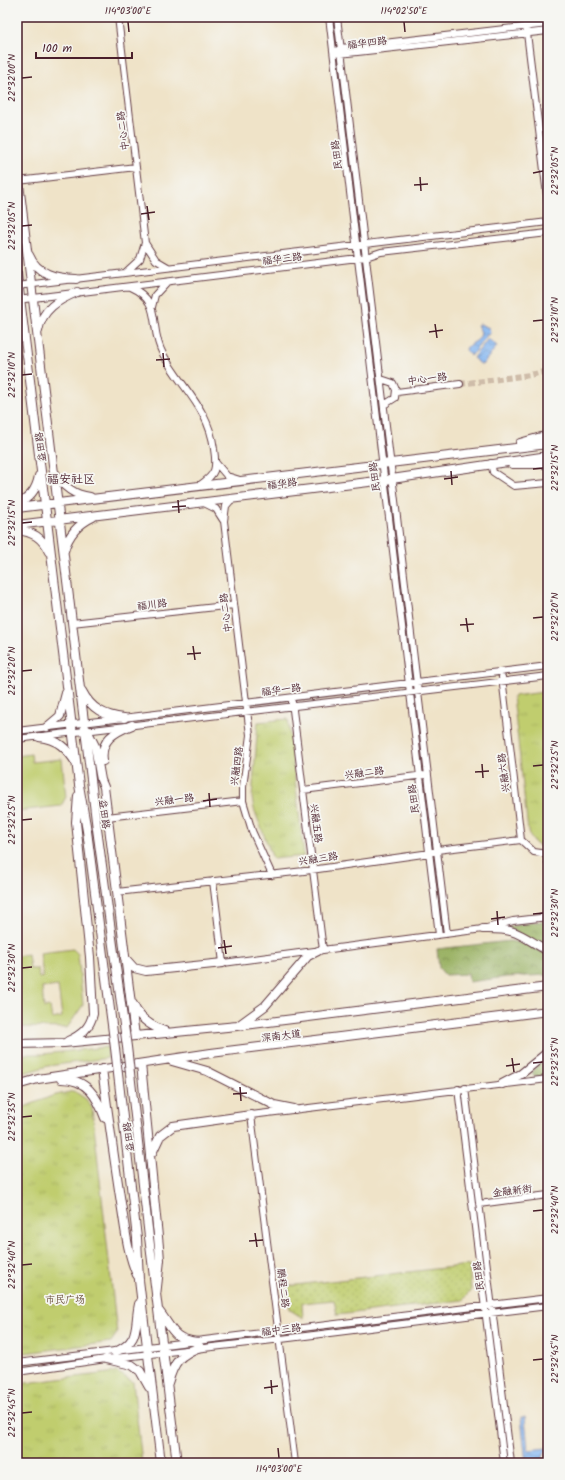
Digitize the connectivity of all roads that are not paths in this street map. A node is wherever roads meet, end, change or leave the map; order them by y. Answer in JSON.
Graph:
{"nodes":[{"id":1,"x":118,"y":17,"type":"edge"},
{"id":2,"x":329,"y":17,"type":"edge"},
{"id":3,"x":337,"y":17,"type":"edge"},
{"id":4,"x":525,"y":17,"type":"edge"},
{"id":5,"x":548,"y":24,"type":"edge"},
{"id":6,"x":526,"y":27,"type":"junction"},
{"id":7,"x":548,"y":31,"type":"edge"},
{"id":8,"x":527,"y":34,"type":"junction"},
{"id":9,"x":341,"y":48,"type":"junction"},
{"id":10,"x":333,"y":53,"type":"junction"},
{"id":11,"x":342,"y":55,"type":"junction"},
{"id":12,"x":17,"y":167,"type":"edge"},
{"id":13,"x":136,"y":167,"type":"junction"},
{"id":14,"x":18,"y":181,"type":"junction"},
{"id":15,"x":548,"y":203,"type":"edge"},
{"id":16,"x":548,"y":222,"type":"edge"},
{"id":17,"x":548,"y":233,"type":"edge"},
{"id":18,"x":145,"y":243,"type":"junction"},
{"id":19,"x":365,"y":244,"type":"junction"},
{"id":20,"x":357,"y":245,"type":"junction"},
{"id":21,"x":26,"y":248,"type":"junction"},
{"id":22,"x":366,"y":257,"type":"junction"},
{"id":23,"x":358,"y":258,"type":"junction"},
{"id":24,"x":174,"y":267,"type":"junction"},
{"id":25,"x":17,"y":272,"type":"edge"},
{"id":26,"x":124,"y":273,"type":"junction"},
{"id":27,"x":76,"y":279,"type":"junction"},
{"id":28,"x":168,"y":282,"type":"junction"},
{"id":29,"x":31,"y":285,"type":"junction"},
{"id":30,"x":18,"y":286,"type":"edge"},
{"id":31,"x":129,"y":286,"type":"junction"},
{"id":32,"x":77,"y":292,"type":"junction"},
{"id":33,"x":32,"y":298,"type":"junction"},
{"id":34,"x":19,"y":300,"type":"edge"},
{"id":35,"x":152,"y":309,"type":"junction"},
{"id":36,"x":17,"y":319,"type":"edge"},
{"id":37,"x":24,"y":329,"type":"junction"},
{"id":38,"x":37,"y":336,"type":"junction"},
{"id":39,"x":381,"y":379,"type":"junction"},
{"id":40,"x":460,"y":384,"type":"tunnel mouth"},
{"id":41,"x":397,"y":392,"type":"junction"},
{"id":42,"x":384,"y":405,"type":"junction"},
{"id":43,"x":548,"y":435,"type":"edge"},
{"id":44,"x":548,"y":444,"type":"edge"},
{"id":45,"x":489,"y":450,"type":"junction"},
{"id":46,"x":548,"y":456,"type":"edge"},
{"id":47,"x":216,"y":463,"type":"junction"},
{"id":48,"x":387,"y":463,"type":"junction"},
{"id":49,"x":495,"y":463,"type":"junction"},
{"id":50,"x":548,"y":464,"type":"edge"},
{"id":51,"x":53,"y":466,"type":"junction"},
{"id":52,"x":41,"y":467,"type":"junction"},
{"id":53,"x":389,"y":480,"type":"junction"},
{"id":54,"x":240,"y":481,"type":"junction"},
{"id":55,"x":548,"y":483,"type":"edge"},
{"id":56,"x":200,"y":485,"type":"junction"},
{"id":57,"x":101,"y":498,"type":"junction"},
{"id":58,"x":232,"y":499,"type":"junction"},
{"id":59,"x":57,"y":503,"type":"junction"},
{"id":60,"x":199,"y":503,"type":"junction"},
{"id":61,"x":45,"y":504,"type":"junction"},
{"id":62,"x":17,"y":505,"type":"edge"},
{"id":63,"x":17,"y":508,"type":"edge"},
{"id":64,"x":98,"y":515,"type":"junction"},
{"id":65,"x":59,"y":520,"type":"junction"},
{"id":66,"x":47,"y":521,"type":"junction"},
{"id":67,"x":224,"y":521,"type":"junction"},
{"id":68,"x":17,"y":525,"type":"edge"},
{"id":69,"x":17,"y":530,"type":"edge"},
{"id":70,"x":64,"y":556,"type":"junction"},
{"id":71,"x":52,"y":559,"type":"junction"},
{"id":72,"x":234,"y":605,"type":"junction"},
{"id":73,"x":72,"y":623,"type":"junction"},
{"id":74,"x":548,"y":666,"type":"edge"},
{"id":75,"x":502,"y":672,"type":"junction"},
{"id":76,"x":548,"y":676,"type":"edge"},
{"id":77,"x":503,"y":681,"type":"junction"},
{"id":78,"x":417,"y":682,"type":"junction"},
{"id":79,"x":409,"y":683,"type":"junction"},
{"id":80,"x":80,"y":686,"type":"junction"},
{"id":81,"x":68,"y":688,"type":"junction"},
{"id":82,"x":418,"y":691,"type":"junction"},
{"id":83,"x":410,"y":692,"type":"junction"},
{"id":84,"x":292,"y":697,"type":"junction"},
{"id":85,"x":245,"y":703,"type":"junction"},
{"id":86,"x":293,"y":706,"type":"junction"},
{"id":87,"x":247,"y":712,"type":"junction"},
{"id":88,"x":124,"y":718,"type":"junction"},
{"id":89,"x":132,"y":725,"type":"junction"},
{"id":90,"x":47,"y":727,"type":"junction"},
{"id":91,"x":73,"y":728,"type":"junction"},
{"id":92,"x":86,"y":728,"type":"junction"},
{"id":93,"x":17,"y":731,"type":"edge"},
{"id":94,"x":39,"y":737,"type":"junction"},
{"id":95,"x":17,"y":739,"type":"edge"},
{"id":96,"x":77,"y":765,"type":"junction"},
{"id":97,"x":428,"y":774,"type":"junction"},
{"id":98,"x":421,"y":775,"type":"junction"},
{"id":99,"x":101,"y":780,"type":"junction"},
{"id":100,"x":79,"y":785,"type":"junction"},
{"id":101,"x":303,"y":790,"type":"junction"},
{"id":102,"x":243,"y":801,"type":"junction"},
{"id":103,"x":95,"y":812,"type":"junction"},
{"id":104,"x":107,"y":816,"type":"junction"},
{"id":105,"x":521,"y":840,"type":"junction"},
{"id":106,"x":437,"y":850,"type":"junction"},
{"id":107,"x":430,"y":853,"type":"junction"},
{"id":108,"x":548,"y":854,"type":"edge"},
{"id":109,"x":548,"y":862,"type":"edge"},
{"id":110,"x":313,"y":869,"type":"junction"},
{"id":111,"x":272,"y":874,"type":"junction"},
{"id":112,"x":213,"y":881,"type":"junction"},
{"id":113,"x":117,"y":892,"type":"junction"},
{"id":114,"x":548,"y":917,"type":"edge"},
{"id":115,"x":482,"y":929,"type":"junction"},
{"id":116,"x":447,"y":934,"type":"junction"},
{"id":117,"x":439,"y":935,"type":"junction"},
{"id":118,"x":321,"y":951,"type":"junction"},
{"id":119,"x":548,"y":951,"type":"edge"},
{"id":120,"x":125,"y":958,"type":"junction"},
{"id":121,"x":223,"y":963,"type":"junction"},
{"id":122,"x":548,"y":987,"type":"edge"},
{"id":123,"x":131,"y":999,"type":"junction"},
{"id":124,"x":548,"y":1011,"type":"edge"},
{"id":125,"x":237,"y":1026,"type":"junction"},
{"id":126,"x":170,"y":1033,"type":"junction"},
{"id":127,"x":135,"y":1036,"type":"junction"},
{"id":128,"x":64,"y":1043,"type":"junction"},
{"id":129,"x":17,"y":1044,"type":"edge"},
{"id":130,"x":548,"y":1052,"type":"edge"},
{"id":131,"x":165,"y":1060,"type":"junction"},
{"id":132,"x":141,"y":1064,"type":"junction"},
{"id":133,"x":102,"y":1069,"type":"junction"},
{"id":134,"x":38,"y":1079,"type":"junction"},
{"id":135,"x":548,"y":1079,"type":"edge"},
{"id":136,"x":502,"y":1084,"type":"junction"},
{"id":137,"x":17,"y":1085,"type":"edge"},
{"id":138,"x":465,"y":1088,"type":"junction"},
{"id":139,"x":458,"y":1089,"type":"junction"},
{"id":140,"x":294,"y":1109,"type":"junction"},
{"id":141,"x":251,"y":1115,"type":"junction"},
{"id":142,"x":110,"y":1134,"type":"junction"},
{"id":143,"x":151,"y":1160,"type":"junction"},
{"id":144,"x":548,"y":1195,"type":"edge"},
{"id":145,"x":479,"y":1204,"type":"junction"},
{"id":146,"x":139,"y":1280,"type":"junction"},
{"id":147,"x":141,"y":1295,"type":"junction"},
{"id":148,"x":156,"y":1296,"type":"junction"},
{"id":149,"x":548,"y":1298,"type":"edge"},
{"id":150,"x":492,"y":1305,"type":"junction"},
{"id":151,"x":485,"y":1306,"type":"junction"},
{"id":152,"x":548,"y":1306,"type":"edge"},
{"id":153,"x":158,"y":1311,"type":"junction"},
{"id":154,"x":493,"y":1313,"type":"junction"},
{"id":155,"x":486,"y":1314,"type":"junction"},
{"id":156,"x":279,"y":1332,"type":"junction"},
{"id":157,"x":280,"y":1340,"type":"junction"},
{"id":158,"x":199,"y":1344,"type":"junction"},
{"id":159,"x":162,"y":1349,"type":"junction"},
{"id":160,"x":147,"y":1351,"type":"junction"},
{"id":161,"x":115,"y":1352,"type":"junction"},
{"id":162,"x":106,"y":1359,"type":"junction"},
{"id":163,"x":17,"y":1363,"type":"edge"},
{"id":164,"x":17,"y":1372,"type":"edge"},
{"id":165,"x":167,"y":1387,"type":"junction"},
{"id":166,"x":151,"y":1388,"type":"junction"},
{"id":167,"x":161,"y":1463,"type":"edge"},
{"id":168,"x":177,"y":1463,"type":"edge"},
{"id":169,"x":295,"y":1463,"type":"edge"},
{"id":170,"x":504,"y":1463,"type":"edge"},
{"id":171,"x":511,"y":1463,"type":"edge"}],
"edges":[{"from":1,"to":13,"type":"street","name":"中心二路"},
{"from":2,"to":10,"type":"street","name":"民田路"},
{"from":3,"to":9,"type":"street","name":"民田路"},
{"from":4,"to":6,"type":"street"},
{"from":5,"to":6,"type":"street","name":"福华四路"},
{"from":6,"to":8,"type":"street"},
{"from":6,"to":9,"type":"street","name":"福华四路"},
{"from":7,"to":8,"type":"street","name":"福华四路"},
{"from":8,"to":11,"type":"street","name":"福华四路"},
{"from":8,"to":15,"type":"street"},
{"from":9,"to":10,"type":"street","name":"福华四路"},
{"from":9,"to":11,"type":"street","name":"民田路"},
{"from":10,"to":11,"type":"street","name":"福华四路"},
{"from":10,"to":20,"type":"street","name":"民田路"},
{"from":11,"to":19,"type":"street","name":"民田路"},
{"from":12,"to":14,"type":"main road","name":"益田路"},
{"from":13,"to":14,"type":"street"},
{"from":13,"to":18,"type":"street","name":"中心二路"},
{"from":14,"to":21,"type":"main road","name":"益田路"},
{"from":16,"to":19,"type":"street","name":"福华三路"},
{"from":17,"to":22,"type":"street","name":"福华三路"},
{"from":18,"to":24,"type":"street","name":"中心二路"},
{"from":18,"to":26,"type":"street"},
{"from":19,"to":20,"type":"street","name":"福华三路"},
{"from":19,"to":22,"type":"street","name":"民田路"},
{"from":20,"to":23,"type":"street","name":"民田路"},
{"from":20,"to":24,"type":"street","name":"福华三路"},
{"from":21,"to":27,"type":"main road"},
{"from":21,"to":29,"type":"main road","name":"益田路"},
{"from":22,"to":23,"type":"street","name":"福华三路"},
{"from":22,"to":39,"type":"street","name":"民田路"},
{"from":23,"to":28,"type":"street","name":"福华三路"},
{"from":23,"to":48,"type":"street","name":"民田路"},
{"from":24,"to":26,"type":"street","name":"福华三路"},
{"from":25,"to":30,"type":"main road","name":"益田路"},
{"from":26,"to":27,"type":"street","name":"福华三路"},
{"from":27,"to":29,"type":"street","name":"福华三路"},
{"from":28,"to":31,"type":"street","name":"福华三路"},
{"from":28,"to":35,"type":"street"},
{"from":29,"to":30,"type":"street","name":"福华三路"},
{"from":29,"to":33,"type":"main road","name":"益田路"},
{"from":30,"to":34,"type":"main road","name":"益田路"},
{"from":31,"to":32,"type":"street","name":"福华三路"},
{"from":31,"to":35,"type":"street"},
{"from":32,"to":33,"type":"street","name":"福华三路"},
{"from":32,"to":38,"type":"main road"},
{"from":33,"to":34,"type":"street","name":"福华三路"},
{"from":33,"to":38,"type":"main road","name":"益田路"},
{"from":34,"to":37,"type":"main road","name":"益田路"},
{"from":35,"to":47,"type":"street"},
{"from":36,"to":37,"type":"main road"},
{"from":37,"to":52,"type":"main road","name":"益田路"},
{"from":38,"to":51,"type":"main road","name":"益田路"},
{"from":39,"to":41,"type":"street"},
{"from":39,"to":42,"type":"street","name":"民田路"},
{"from":40,"to":41,"type":"street","name":"中心一路"},
{"from":41,"to":42,"type":"street"},
{"from":42,"to":48,"type":"street","name":"民田路"},
{"from":43,"to":45,"type":"main road"},
{"from":44,"to":45,"type":"main road","name":"福华路"},
{"from":45,"to":48,"type":"main road","name":"福华路"},
{"from":46,"to":49,"type":"main road","name":"福华路"},
{"from":47,"to":54,"type":"street"},
{"from":47,"to":56,"type":"street"},
{"from":48,"to":53,"type":"street","name":"民田路"},
{"from":48,"to":54,"type":"main road","name":"福华路"},
{"from":49,"to":50,"type":"main road"},
{"from":49,"to":53,"type":"main road","name":"福华路"},
{"from":49,"to":55,"type":"street"},
{"from":51,"to":57,"type":"main road"},
{"from":51,"to":59,"type":"main road","name":"益田路"},
{"from":52,"to":61,"type":"main road","name":"益田路"},
{"from":52,"to":62,"type":"main road"},
{"from":53,"to":58,"type":"main road","name":"福华路"},
{"from":53,"to":78,"type":"street","name":"民田路"},
{"from":53,"to":79,"type":"street","name":"民田路"},
{"from":54,"to":56,"type":"main road","name":"福华路"},
{"from":56,"to":57,"type":"main road","name":"福华路"},
{"from":57,"to":59,"type":"main road","name":"福华路"},
{"from":58,"to":60,"type":"main road","name":"福华路"},
{"from":58,"to":67,"type":"street","name":"中心二路"},
{"from":59,"to":61,"type":"main road","name":"福华路"},
{"from":59,"to":65,"type":"main road","name":"益田路"},
{"from":60,"to":64,"type":"main road","name":"福华路"},
{"from":60,"to":67,"type":"street"},
{"from":61,"to":63,"type":"main road","name":"福华路"},
{"from":61,"to":66,"type":"main road","name":"益田路"},
{"from":64,"to":65,"type":"main road","name":"福华路"},
{"from":64,"to":70,"type":"main road"},
{"from":65,"to":66,"type":"main road","name":"福华路"},
{"from":65,"to":70,"type":"main road","name":"益田路"},
{"from":66,"to":68,"type":"main road","name":"福华路"},
{"from":66,"to":71,"type":"main road","name":"益田路"},
{"from":67,"to":72,"type":"street","name":"中心二路"},
{"from":69,"to":71,"type":"main road"},
{"from":70,"to":73,"type":"main road","name":"益田路"},
{"from":71,"to":81,"type":"main road","name":"益田路"},
{"from":72,"to":73,"type":"street","name":"福川路"},
{"from":72,"to":85,"type":"street","name":"中心二路"},
{"from":73,"to":80,"type":"main road","name":"益田路"},
{"from":74,"to":75,"type":"street","name":"福华一路"},
{"from":75,"to":77,"type":"street","name":"兴融六路"},
{"from":75,"to":78,"type":"street","name":"福华一路"},
{"from":76,"to":77,"type":"street","name":"福华一路"},
{"from":77,"to":82,"type":"street","name":"福华一路"},
{"from":77,"to":105,"type":"street","name":"兴融六路"},
{"from":78,"to":79,"type":"street","name":"福华一路"},
{"from":78,"to":82,"type":"street","name":"民田路"},
{"from":79,"to":83,"type":"street","name":"民田路"},
{"from":79,"to":84,"type":"street","name":"福华一路"},
{"from":80,"to":88,"type":"main road"},
{"from":80,"to":92,"type":"main road","name":"益田路"},
{"from":81,"to":90,"type":"main road"},
{"from":81,"to":91,"type":"main road","name":"益田路"},
{"from":82,"to":83,"type":"street","name":"福华一路"},
{"from":82,"to":97,"type":"street","name":"民田路"},
{"from":83,"to":86,"type":"street","name":"福华一路"},
{"from":83,"to":98,"type":"street","name":"民田路"},
{"from":84,"to":85,"type":"street","name":"福华一路"},
{"from":84,"to":86,"type":"street","name":"兴融五路"},
{"from":85,"to":87,"type":"street","name":"兴融四路"},
{"from":85,"to":88,"type":"street","name":"福华一路"},
{"from":86,"to":87,"type":"street","name":"福华一路"},
{"from":86,"to":101,"type":"street","name":"兴融五路"},
{"from":87,"to":89,"type":"street","name":"福华一路"},
{"from":87,"to":102,"type":"street","name":"兴融四路"},
{"from":88,"to":92,"type":"street","name":"福华一路"},
{"from":89,"to":92,"type":"street","name":"福华一路"},
{"from":89,"to":99,"type":"main road"},
{"from":90,"to":91,"type":"street","name":"福华一路"},
{"from":90,"to":93,"type":"street","name":"福华一路"},
{"from":91,"to":92,"type":"street","name":"福华一路"},
{"from":91,"to":94,"type":"street","name":"福华一路"},
{"from":91,"to":96,"type":"main road","name":"益田路"},
{"from":92,"to":99,"type":"main road"},
{"from":92,"to":103,"type":"main road","name":"益田路"},
{"from":94,"to":95,"type":"street","name":"福华一路"},
{"from":94,"to":96,"type":"main road"},
{"from":96,"to":100,"type":"main road","name":"益田路"},
{"from":97,"to":98,"type":"street","name":"兴融二路"},
{"from":97,"to":106,"type":"street","name":"民田路"},
{"from":98,"to":101,"type":"street","name":"兴融二路"},
{"from":98,"to":107,"type":"street","name":"民田路"},
{"from":99,"to":103,"type":"main road"},
{"from":99,"to":104,"type":"main road"},
{"from":100,"to":128,"type":"main road"},
{"from":100,"to":146,"type":"main road","name":"益田路","bridge":true},
{"from":101,"to":110,"type":"street","name":"兴融五路"},
{"from":102,"to":104,"type":"street","name":"兴融一路"},
{"from":102,"to":111,"type":"street","name":"兴融四路"},
{"from":103,"to":148,"type":"main road","name":"益田路","bridge":true},
{"from":104,"to":113,"type":"main road"},
{"from":105,"to":106,"type":"street","name":"兴融三路"},
{"from":105,"to":108,"type":"street"},
{"from":106,"to":107,"type":"street","name":"兴融三路"},
{"from":106,"to":116,"type":"street","name":"民田路"},
{"from":107,"to":110,"type":"street","name":"兴融三路"},
{"from":107,"to":117,"type":"street","name":"民田路"},
{"from":108,"to":109,"type":"street"},
{"from":110,"to":111,"type":"street","name":"兴融三路"},
{"from":110,"to":118,"type":"street","name":"兴融五路"},
{"from":111,"to":112,"type":"street","name":"兴融三路"},
{"from":112,"to":113,"type":"street","name":"兴融三路"},
{"from":112,"to":121,"type":"street"},
{"from":113,"to":120,"type":"main road"},
{"from":114,"to":115,"type":"street"},
{"from":115,"to":116,"type":"street"},
{"from":115,"to":119,"type":"main road"},
{"from":116,"to":117,"type":"street"},
{"from":117,"to":118,"type":"street"},
{"from":118,"to":121,"type":"street"},
{"from":118,"to":125,"type":"main road"},
{"from":120,"to":121,"type":"main road"},
{"from":120,"to":123,"type":"main road"},
{"from":122,"to":125,"type":"main road","name":"深南大道"},
{"from":123,"to":126,"type":"main road"},
{"from":123,"to":127,"type":"main road"},
{"from":124,"to":131,"type":"main road","name":"深南大道"},
{"from":125,"to":126,"type":"main road","name":"深南大道"},
{"from":126,"to":127,"type":"main road","name":"深南大道"},
{"from":127,"to":128,"type":"main road","name":"深南大道"},
{"from":128,"to":129,"type":"main road","name":"深南大道"},
{"from":130,"to":136,"type":"main road"},
{"from":131,"to":132,"type":"main road","name":"深南大道"},
{"from":131,"to":140,"type":"main road"},
{"from":132,"to":133,"type":"main road","name":"深南大道"},
{"from":132,"to":143,"type":"main road"},
{"from":133,"to":134,"type":"main road","name":"深南大道"},
{"from":133,"to":142,"type":"main road"},
{"from":134,"to":137,"type":"main road","name":"深南大道"},
{"from":134,"to":142,"type":"main road"},
{"from":135,"to":136,"type":"street"},
{"from":136,"to":138,"type":"street"},
{"from":138,"to":139,"type":"street"},
{"from":138,"to":145,"type":"street","name":"民田路"},
{"from":139,"to":140,"type":"street"},
{"from":139,"to":151,"type":"street","name":"民田路"},
{"from":140,"to":141,"type":"street"},
{"from":141,"to":143,"type":"main road"},
{"from":141,"to":156,"type":"street","name":"鹏程二路"},
{"from":142,"to":146,"type":"main road"},
{"from":143,"to":148,"type":"main road"},
{"from":144,"to":145,"type":"street","name":"金融新街"},
{"from":145,"to":150,"type":"street","name":"民田路"},
{"from":146,"to":147,"type":"main road","name":"益田路"},
{"from":147,"to":160,"type":"main road","name":"益田路"},
{"from":147,"to":161,"type":"main road"},
{"from":148,"to":153,"type":"main road","name":"益田路"},
{"from":149,"to":150,"type":"street","name":"福中三路"},
{"from":150,"to":151,"type":"street","name":"福中三路"},
{"from":150,"to":154,"type":"street","name":"民田路"},
{"from":151,"to":155,"type":"street","name":"民田路"},
{"from":151,"to":156,"type":"street","name":"福中三路"},
{"from":152,"to":154,"type":"street","name":"福中三路"},
{"from":153,"to":158,"type":"main road"},
{"from":153,"to":159,"type":"main road","name":"益田路"},
{"from":154,"to":155,"type":"street","name":"福中三路"},
{"from":154,"to":171,"type":"street","name":"民田路"},
{"from":155,"to":157,"type":"street","name":"福中三路"},
{"from":155,"to":170,"type":"street","name":"民田路"},
{"from":156,"to":157,"type":"street","name":"鹏程二路"},
{"from":156,"to":158,"type":"street","name":"福中三路"},
{"from":157,"to":158,"type":"street","name":"福中三路"},
{"from":157,"to":169,"type":"street","name":"鹏程二路"},
{"from":158,"to":159,"type":"street","name":"福中三路"},
{"from":158,"to":165,"type":"main road"},
{"from":159,"to":160,"type":"street","name":"福中三路"},
{"from":159,"to":165,"type":"main road","name":"益田路"},
{"from":160,"to":161,"type":"street","name":"福中三路"},
{"from":160,"to":162,"type":"street","name":"福中三路"},
{"from":160,"to":166,"type":"main road","name":"益田路"},
{"from":161,"to":163,"type":"street","name":"福中三路"},
{"from":162,"to":164,"type":"street","name":"福中三路"},
{"from":162,"to":166,"type":"main road"},
{"from":165,"to":168,"type":"main road","name":"益田路"},
{"from":166,"to":167,"type":"main road","name":"益田路"}]}
